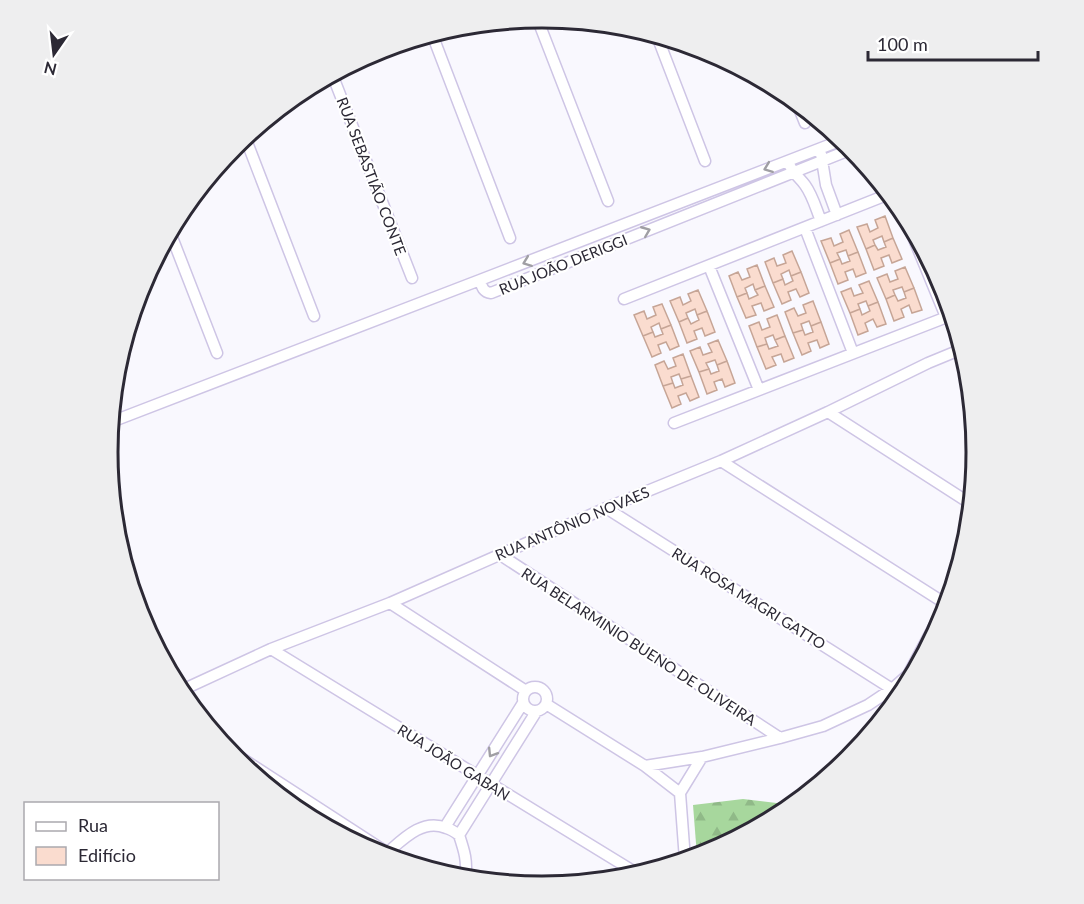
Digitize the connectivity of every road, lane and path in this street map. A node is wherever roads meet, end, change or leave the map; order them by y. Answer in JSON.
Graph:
{"nodes":[{"id":1,"x":541,"y":28,"type":"edge"},
{"id":2,"x":435,"y":42,"type":"edge"},
{"id":3,"x":661,"y":46,"type":"edge"},
{"id":4,"x":336,"y":82,"type":"edge"},
{"id":5,"x":803,"y":119,"type":"edge"},
{"id":6,"x":805,"y":123,"type":"dead end"},
{"id":7,"x":831,"y":144,"type":"edge"},
{"id":8,"x":248,"y":148,"type":"edge"},
{"id":9,"x":820,"y":148,"type":"junction"},
{"id":10,"x":841,"y":153,"type":"edge"},
{"id":11,"x":788,"y":160,"type":"junction"},
{"id":12,"x":823,"y":160,"type":"junction"},
{"id":13,"x":705,"y":161,"type":"dead end"},
{"id":14,"x":793,"y":172,"type":"junction"},
{"id":15,"x":880,"y":197,"type":"edge"},
{"id":16,"x":608,"y":201,"type":"dead end"},
{"id":17,"x":837,"y":215,"type":"junction"},
{"id":18,"x":821,"y":221,"type":"junction"},
{"id":19,"x":805,"y":228,"type":"junction"},
{"id":20,"x":510,"y":238,"type":"dead end"},
{"id":21,"x":174,"y":242,"type":"edge"},
{"id":22,"x":708,"y":266,"type":"junction"},
{"id":23,"x":412,"y":278,"type":"dead end"},
{"id":24,"x":480,"y":280,"type":"junction"},
{"id":25,"x":624,"y":299,"type":"dead end"},
{"id":26,"x":314,"y":316,"type":"dead end"},
{"id":27,"x":944,"y":318,"type":"edge"},
{"id":28,"x":217,"y":353,"type":"dead end"},
{"id":29,"x":853,"y":353,"type":"junction"},
{"id":30,"x":953,"y":353,"type":"edge"},
{"id":31,"x":759,"y":390,"type":"junction"},
{"id":32,"x":828,"y":412,"type":"junction"},
{"id":33,"x":120,"y":419,"type":"edge"},
{"id":34,"x":674,"y":423,"type":"dead end"},
{"id":35,"x":721,"y":461,"type":"junction"},
{"id":36,"x":963,"y":499,"type":"edge"},
{"id":37,"x":606,"y":508,"type":"junction"},
{"id":38,"x":499,"y":554,"type":"junction"},
{"id":39,"x":939,"y":597,"type":"edge"},
{"id":40,"x":390,"y":603,"type":"junction"},
{"id":41,"x":271,"y":649,"type":"junction"},
{"id":42,"x":190,"y":687,"type":"edge"},
{"id":43,"x":892,"y":689,"type":"joint"},
{"id":44,"x":526,"y":691,"type":"junction"},
{"id":45,"x":523,"y":703,"type":"junction"},
{"id":46,"x":546,"y":704,"type":"junction"},
{"id":47,"x":536,"y":712,"type":"junction"},
{"id":48,"x":780,"y":738,"type":"junction"},
{"id":49,"x":702,"y":757,"type":"junction"},
{"id":50,"x":645,"y":766,"type":"junction"},
{"id":51,"x":477,"y":776,"type":"junction"},
{"id":52,"x":273,"y":779,"type":"edge"},
{"id":53,"x":492,"y":785,"type":"junction"},
{"id":54,"x":680,"y":793,"type":"junction"},
{"id":55,"x":445,"y":827,"type":"junction"},
{"id":56,"x":355,"y":832,"type":"edge"},
{"id":57,"x":459,"y":835,"type":"junction"},
{"id":58,"x":396,"y":849,"type":"edge"},
{"id":59,"x":684,"y":851,"type":"edge"},
{"id":60,"x":626,"y":867,"type":"edge"},
{"id":61,"x":467,"y":868,"type":"edge"}],
"edges":[{"from":1,"to":16,"type":"street"},
{"from":2,"to":20,"type":"street"},
{"from":3,"to":13,"type":"street"},
{"from":4,"to":23,"type":"street","name":"RUA SEBASTIÃO CONTE"},
{"from":5,"to":6,"type":"street"},
{"from":7,"to":9,"type":"street","name":"RUA JOÃO DERIGGI"},
{"from":8,"to":26,"type":"street"},
{"from":9,"to":11,"type":"street","name":"RUA JOÃO DERIGGI"},
{"from":9,"to":12,"type":"street"},
{"from":10,"to":12,"type":"street","name":"RUA JOÃO DERIGGI"},
{"from":11,"to":14,"type":"street"},
{"from":11,"to":24,"type":"street","name":"RUA JOÃO DERIGGI","one_way":true},
{"from":12,"to":14,"type":"street","name":"RUA JOÃO DERIGGI"},
{"from":12,"to":17,"type":"street"},
{"from":14,"to":18,"type":"street"},
{"from":24,"to":14,"type":"street","name":"RUA JOÃO DERIGGI","one_way":true},
{"from":15,"to":17,"type":"street"},
{"from":17,"to":18,"type":"street"},
{"from":18,"to":19,"type":"street"},
{"from":19,"to":22,"type":"street"},
{"from":19,"to":29,"type":"street"},
{"from":21,"to":28,"type":"street"},
{"from":22,"to":25,"type":"street"},
{"from":22,"to":31,"type":"street"},
{"from":24,"to":33,"type":"street"},
{"from":27,"to":29,"type":"street"},
{"from":29,"to":31,"type":"street"},
{"from":30,"to":32,"type":"street","name":"RUA ANTÔNIO NOVAES"},
{"from":31,"to":34,"type":"street"},
{"from":32,"to":35,"type":"street","name":"RUA ANTÔNIO NOVAES"},
{"from":32,"to":36,"type":"street"},
{"from":35,"to":37,"type":"street","name":"RUA ANTÔNIO NOVAES"},
{"from":35,"to":39,"type":"street"},
{"from":37,"to":38,"type":"street","name":"RUA ANTÔNIO NOVAES"},
{"from":37,"to":43,"type":"street","name":"RUA ROSA MAGRI GATTO"},
{"from":38,"to":40,"type":"street","name":"RUA ANTÔNIO NOVAES"},
{"from":38,"to":48,"type":"street","name":"RUA BELARMINIO BUENO DE OLIVEIRA"},
{"from":40,"to":41,"type":"street","name":"RUA ANTÔNIO NOVAES"},
{"from":40,"to":44,"type":"street"},
{"from":41,"to":42,"type":"street","name":"RUA ANTÔNIO NOVAES"},
{"from":41,"to":51,"type":"street","name":"RUA JOÃO GABAN"},
{"from":43,"to":48,"type":"street"},
{"from":44,"to":45,"type":"street"},
{"from":44,"to":46,"type":"street"},
{"from":45,"to":47,"type":"street"},
{"from":45,"to":51,"type":"street","one_way":true},
{"from":46,"to":47,"type":"street"},
{"from":46,"to":50,"type":"street"},
{"from":47,"to":53,"type":"street"},
{"from":48,"to":49,"type":"street"},
{"from":49,"to":50,"type":"street"},
{"from":49,"to":54,"type":"street"},
{"from":50,"to":54,"type":"street"},
{"from":51,"to":53,"type":"street","name":"RUA JOÃO GABAN"},
{"from":51,"to":55,"type":"street"},
{"from":52,"to":56,"type":"street"},
{"from":53,"to":57,"type":"street"},
{"from":53,"to":60,"type":"street","name":"RUA JOÃO GABAN"},
{"from":54,"to":59,"type":"street"},
{"from":55,"to":57,"type":"street"},
{"from":55,"to":58,"type":"street"},
{"from":57,"to":61,"type":"street"}]}
